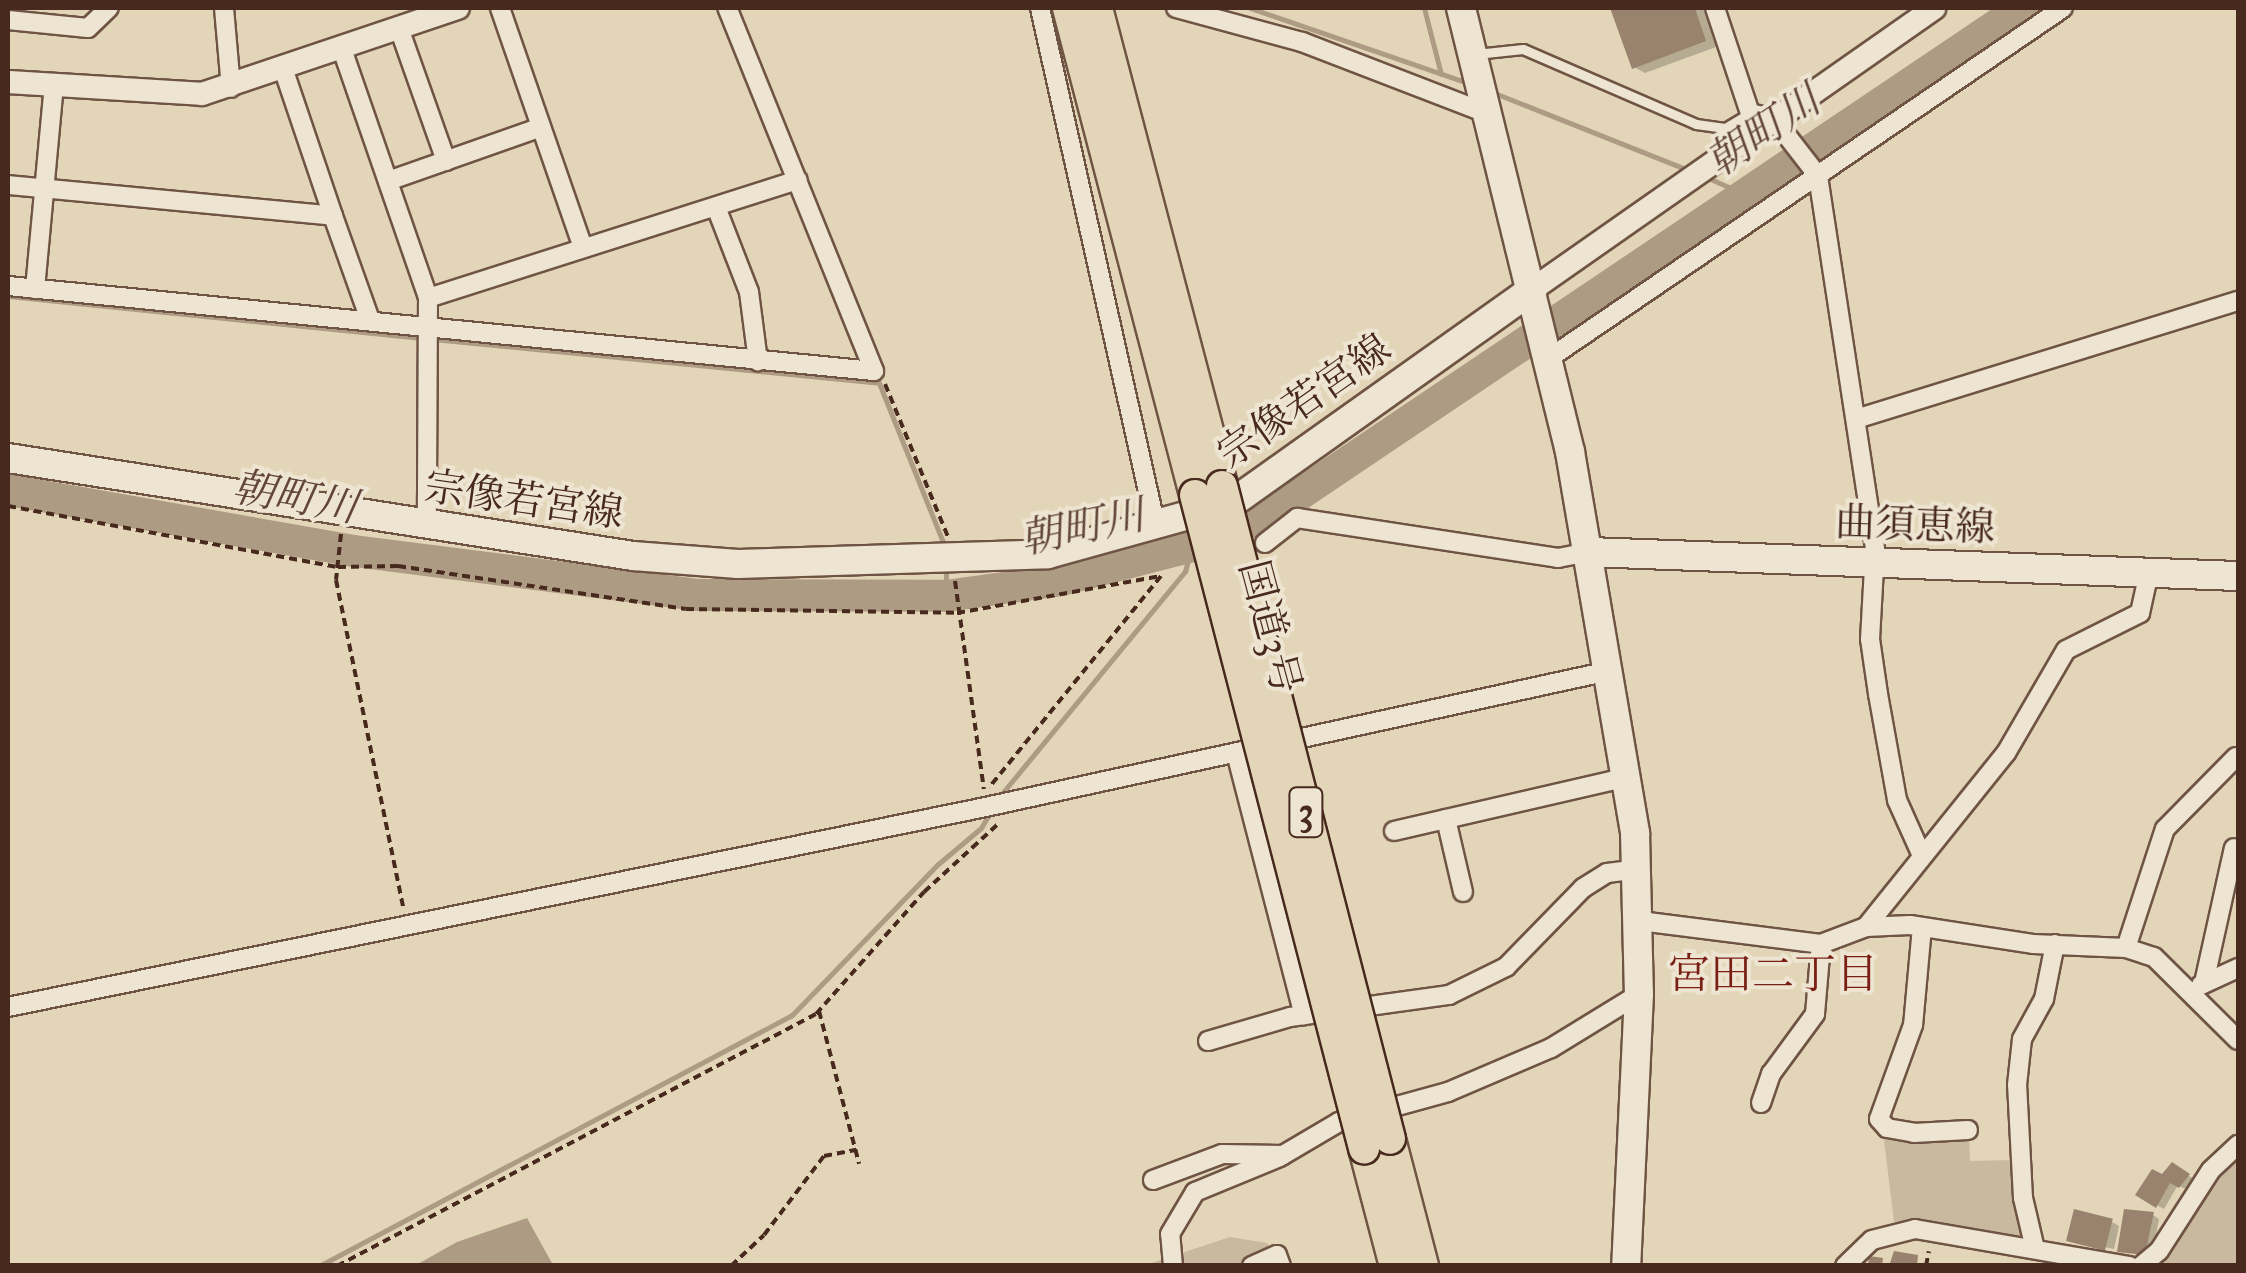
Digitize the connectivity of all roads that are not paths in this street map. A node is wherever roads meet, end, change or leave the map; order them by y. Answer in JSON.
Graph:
{"nodes":[{"id":1,"x":109,"y":8,"type":"edge"},
{"id":2,"x":224,"y":8,"type":"edge"},
{"id":3,"x":458,"y":8,"type":"edge"},
{"id":4,"x":500,"y":8,"type":"edge"},
{"id":5,"x":727,"y":8,"type":"edge"},
{"id":6,"x":1040,"y":8,"type":"edge"},
{"id":7,"x":1068,"y":8,"type":"edge"},
{"id":8,"x":1097,"y":8,"type":"edge"},
{"id":9,"x":1176,"y":8,"type":"edge"},
{"id":10,"x":1461,"y":8,"type":"edge"},
{"id":11,"x":1716,"y":8,"type":"edge"},
{"id":12,"x":1935,"y":8,"type":"edge"},
{"id":13,"x":2063,"y":8,"type":"edge"},
{"id":14,"x":8,"y":20,"type":"edge"},
{"id":15,"x":399,"y":28,"type":"junction"},
{"id":16,"x":342,"y":50,"type":"junction"},
{"id":17,"x":1474,"y":55,"type":"junction"},
{"id":18,"x":284,"y":71,"type":"junction"},
{"id":19,"x":8,"y":82,"type":"edge"},
{"id":20,"x":54,"y":86,"type":"junction"},
{"id":21,"x":232,"y":88,"type":"junction"},
{"id":22,"x":1750,"y":112,"type":"junction"},
{"id":23,"x":1486,"y":113,"type":"junction"},
{"id":24,"x":541,"y":127,"type":"junction"},
{"id":25,"x":1781,"y":128,"type":"junction"},
{"id":26,"x":446,"y":161,"type":"junction"},
{"id":27,"x":1817,"y":176,"type":"junction"},
{"id":28,"x":798,"y":180,"type":"junction"},
{"id":29,"x":388,"y":182,"type":"junction"},
{"id":30,"x":8,"y":185,"type":"edge"},
{"id":31,"x":44,"y":188,"type":"junction"},
{"id":32,"x":716,"y":208,"type":"junction"},
{"id":33,"x":333,"y":216,"type":"junction"},
{"id":34,"x":583,"y":248,"type":"junction"},
{"id":35,"x":8,"y":286,"type":"edge"},
{"id":36,"x":35,"y":288,"type":"junction"},
{"id":37,"x":1532,"y":290,"type":"junction"},
{"id":38,"x":428,"y":298,"type":"junction"},
{"id":39,"x":2238,"y":302,"type":"edge"},
{"id":40,"x":370,"y":320,"type":"junction"},
{"id":41,"x":428,"y":332,"type":"junction"},
{"id":42,"x":1548,"y":359,"type":"junction"},
{"id":43,"x":758,"y":361,"type":"junction"},
{"id":44,"x":1856,"y":419,"type":"junction"},
{"id":45,"x":8,"y":458,"type":"edge"},
{"id":46,"x":1208,"y":490,"type":"junction"},
{"id":47,"x":427,"y":526,"type":"junction"},
{"id":48,"x":1156,"y":527,"type":"junction"},
{"id":49,"x":1265,"y":543,"type":"dead end"},
{"id":50,"x":1589,"y":552,"type":"junction"},
{"id":51,"x":1871,"y":564,"type":"junction"},
{"id":52,"x":2149,"y":572,"type":"junction"},
{"id":53,"x":2238,"y":576,"type":"edge"},
{"id":54,"x":1609,"y":671,"type":"junction"},
{"id":55,"x":1236,"y":753,"type":"junction"},
{"id":56,"x":2236,"y":757,"type":"dead end"},
{"id":57,"x":1627,"y":777,"type":"junction"},
{"id":58,"x":1446,"y":819,"type":"junction"},
{"id":59,"x":1394,"y":831,"type":"dead end"},
{"id":60,"x":2234,"y":848,"type":"dead end"},
{"id":61,"x":1922,"y":856,"type":"junction"},
{"id":62,"x":1638,"y":869,"type":"junction"},
{"id":63,"x":1462,"y":892,"type":"dead end"},
{"id":64,"x":1640,"y":921,"type":"junction"},
{"id":65,"x":1866,"y":926,"type":"junction"},
{"id":66,"x":1922,"y":927,"type":"junction"},
{"id":67,"x":1822,"y":944,"type":"junction"},
{"id":68,"x":2054,"y":944,"type":"junction"},
{"id":69,"x":2126,"y":948,"type":"junction"},
{"id":70,"x":2238,"y":968,"type":"edge"},
{"id":71,"x":2196,"y":989,"type":"junction"},
{"id":72,"x":1639,"y":994,"type":"junction"},
{"id":73,"x":8,"y":1008,"type":"edge"},
{"id":74,"x":1304,"y":1014,"type":"junction"},
{"id":75,"x":2238,"y":1040,"type":"edge"},
{"id":76,"x":1208,"y":1041,"type":"dead end"},
{"id":77,"x":1761,"y":1103,"type":"dead end"},
{"id":78,"x":1968,"y":1130,"type":"dead end"},
{"id":79,"x":1377,"y":1144,"type":"junction"},
{"id":80,"x":2238,"y":1145,"type":"edge"},
{"id":81,"x":1283,"y":1156,"type":"junction"},
{"id":82,"x":1153,"y":1180,"type":"dead end"},
{"id":83,"x":2036,"y":1250,"type":"junction"},
{"id":84,"x":1174,"y":1266,"type":"edge"},
{"id":85,"x":1252,"y":1266,"type":"edge"},
{"id":86,"x":1281,"y":1266,"type":"edge"},
{"id":87,"x":1395,"y":1266,"type":"edge"},
{"id":88,"x":1424,"y":1266,"type":"edge"},
{"id":89,"x":1626,"y":1266,"type":"edge"},
{"id":90,"x":1845,"y":1266,"type":"edge"},
{"id":91,"x":2130,"y":1266,"type":"edge"},
{"id":92,"x":2140,"y":1266,"type":"edge"}],
"edges":[{"from":1,"to":14,"type":"street"},
{"from":2,"to":21,"type":"street"},
{"from":3,"to":15,"type":"street"},
{"from":4,"to":24,"type":"street"},
{"from":5,"to":28,"type":"street"},
{"from":6,"to":48,"type":"street"},
{"from":7,"to":46,"type":"highway","name":"国道3号","number":"3"},
{"from":8,"to":46,"type":"highway","name":"国道3号","number":"3"},
{"from":9,"to":23,"type":"street"},
{"from":10,"to":17,"type":"main road"},
{"from":11,"to":22,"type":"street"},
{"from":12,"to":25,"type":"street"},
{"from":13,"to":27,"type":"street"},
{"from":15,"to":16,"type":"street"},
{"from":15,"to":26,"type":"street"},
{"from":16,"to":18,"type":"street"},
{"from":16,"to":29,"type":"street"},
{"from":17,"to":22,"type":"lane"},
{"from":17,"to":23,"type":"main road"},
{"from":18,"to":21,"type":"street"},
{"from":18,"to":33,"type":"street"},
{"from":19,"to":20,"type":"street"},
{"from":20,"to":21,"type":"street"},
{"from":20,"to":31,"type":"street"},
{"from":22,"to":25,"type":"street"},
{"from":23,"to":37,"type":"main road"},
{"from":24,"to":26,"type":"street"},
{"from":24,"to":34,"type":"street"},
{"from":25,"to":27,"type":"street"},
{"from":25,"to":37,"type":"street"},
{"from":26,"to":29,"type":"street"},
{"from":27,"to":42,"type":"street"},
{"from":27,"to":44,"type":"street"},
{"from":28,"to":32,"type":"street"},
{"from":28,"to":43,"type":"street"},
{"from":29,"to":38,"type":"street"},
{"from":30,"to":31,"type":"street"},
{"from":31,"to":33,"type":"street"},
{"from":31,"to":36,"type":"street"},
{"from":32,"to":34,"type":"street"},
{"from":32,"to":43,"type":"street"},
{"from":33,"to":40,"type":"street"},
{"from":34,"to":38,"type":"street"},
{"from":35,"to":36,"type":"street"},
{"from":36,"to":40,"type":"street"},
{"from":37,"to":42,"type":"main road"},
{"from":37,"to":48,"type":"main road","name":"宗像若宮線"},
{"from":38,"to":41,"type":"street"},
{"from":39,"to":44,"type":"street"},
{"from":40,"to":41,"type":"street"},
{"from":41,"to":43,"type":"street"},
{"from":41,"to":47,"type":"street"},
{"from":42,"to":50,"type":"main road"},
{"from":44,"to":51,"type":"street"},
{"from":45,"to":47,"type":"main road","name":"宗像若宮線"},
{"from":46,"to":79,"type":"highway","name":"国道3号","number":"3","bridge":true},
{"from":47,"to":48,"type":"main road","name":"宗像若宮線"},
{"from":49,"to":50,"type":"street"},
{"from":50,"to":51,"type":"main road","name":"曲須恵線"},
{"from":50,"to":54,"type":"main road"},
{"from":51,"to":52,"type":"main road","name":"曲須恵線"},
{"from":51,"to":61,"type":"street"},
{"from":52,"to":53,"type":"main road","name":"曲須恵線"},
{"from":52,"to":61,"type":"street"},
{"from":54,"to":55,"type":"street"},
{"from":54,"to":57,"type":"main road"},
{"from":55,"to":73,"type":"street"},
{"from":55,"to":74,"type":"street"},
{"from":56,"to":69,"type":"street"},
{"from":57,"to":58,"type":"street"},
{"from":57,"to":62,"type":"main road"},
{"from":58,"to":59,"type":"street"},
{"from":58,"to":63,"type":"street"},
{"from":60,"to":71,"type":"street"},
{"from":61,"to":65,"type":"street"},
{"from":62,"to":64,"type":"main road"},
{"from":62,"to":74,"type":"street"},
{"from":64,"to":67,"type":"street"},
{"from":64,"to":72,"type":"main road"},
{"from":65,"to":66,"type":"street"},
{"from":65,"to":67,"type":"street"},
{"from":66,"to":68,"type":"street"},
{"from":66,"to":78,"type":"street"},
{"from":67,"to":77,"type":"street"},
{"from":68,"to":69,"type":"street"},
{"from":68,"to":83,"type":"street"},
{"from":69,"to":71,"type":"street"},
{"from":70,"to":71,"type":"street"},
{"from":71,"to":75,"type":"street"},
{"from":72,"to":81,"type":"street"},
{"from":72,"to":89,"type":"main road"},
{"from":74,"to":76,"type":"street"},
{"from":79,"to":87,"type":"highway","name":"国道3号","number":"3"},
{"from":79,"to":88,"type":"highway","name":"国道3号","number":"3"},
{"from":80,"to":92,"type":"street"},
{"from":81,"to":82,"type":"street"},
{"from":81,"to":84,"type":"street"},
{"from":83,"to":90,"type":"street"},
{"from":83,"to":91,"type":"street"},
{"from":85,"to":86,"type":"street"}]}
